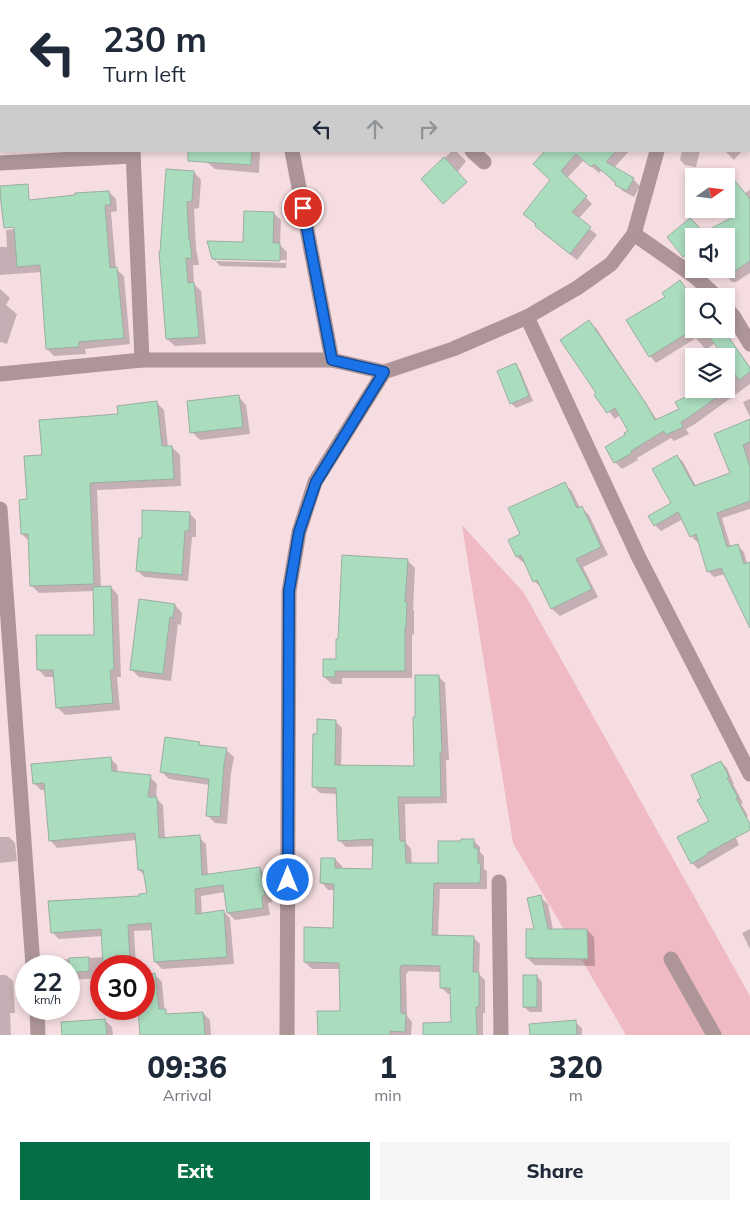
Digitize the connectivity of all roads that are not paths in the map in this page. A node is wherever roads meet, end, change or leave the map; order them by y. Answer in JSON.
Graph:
{"nodes":[{"id":1,"x":292,"y":152,"type":"edge"},
{"id":2,"x":473,"y":152,"type":"edge"},
{"id":3,"x":656,"y":152,"type":"edge"},
{"id":4,"x":133,"y":154,"type":"edge"},
{"id":5,"x":4,"y":159,"type":"edge"},
{"id":6,"x":484,"y":162,"type":"dead end"},
{"id":7,"x":634,"y":234,"type":"junction"},
{"id":8,"x":707,"y":288,"type":"edge"},
{"id":9,"x":527,"y":317,"type":"junction"},
{"id":10,"x":735,"y":319,"type":"edge"},
{"id":11,"x":750,"y":344,"type":"edge"},
{"id":12,"x":142,"y":360,"type":"junction"},
{"id":13,"x":332,"y":360,"type":"junction"},
{"id":14,"x":384,"y":372,"type":"junction"},
{"id":15,"x":0,"y":374,"type":"edge"},
{"id":16,"x":0,"y":509,"type":"edge"},
{"id":17,"x":750,"y":774,"type":"edge"},
{"id":18,"x":499,"y":882,"type":"dead end"},
{"id":19,"x":33,"y":955,"type":"edge"},
{"id":20,"x":671,"y":959,"type":"dead end"},
{"id":21,"x":37,"y":1020,"type":"edge"},
{"id":22,"x":38,"y":1035,"type":"edge"},
{"id":23,"x":287,"y":1035,"type":"edge"},
{"id":24,"x":501,"y":1035,"type":"edge"},
{"id":25,"x":714,"y":1035,"type":"edge"}],
"edges":[{"from":1,"to":13,"type":"street"},
{"from":2,"to":6,"type":"street"},
{"from":3,"to":7,"type":"street"},
{"from":4,"to":5,"type":"street"},
{"from":4,"to":12,"type":"street"},
{"from":7,"to":8,"type":"street"},
{"from":7,"to":9,"type":"street"},
{"from":9,"to":14,"type":"street"},
{"from":9,"to":17,"type":"street"},
{"from":10,"to":11,"type":"street"},
{"from":12,"to":13,"type":"street"},
{"from":12,"to":15,"type":"street"},
{"from":13,"to":14,"type":"street"},
{"from":14,"to":23,"type":"street"},
{"from":16,"to":19,"type":"street"},
{"from":18,"to":24,"type":"street"},
{"from":20,"to":25,"type":"street"},
{"from":21,"to":22,"type":"street"}]}
